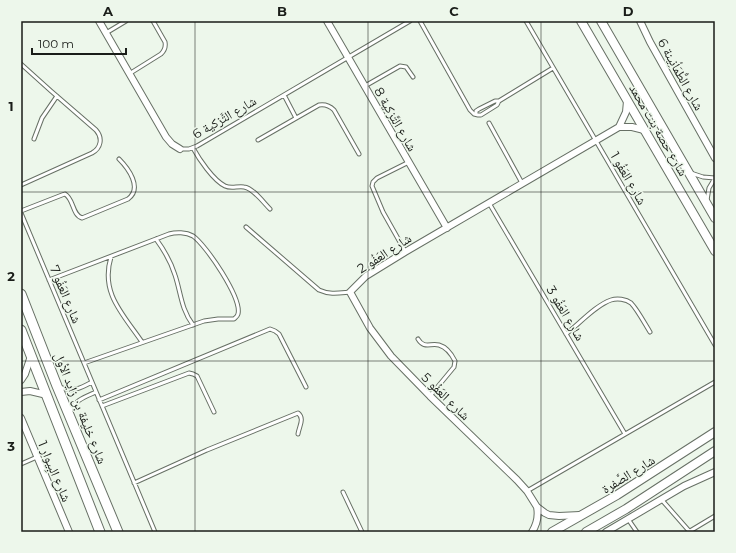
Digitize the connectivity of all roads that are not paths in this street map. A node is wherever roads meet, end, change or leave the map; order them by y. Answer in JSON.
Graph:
{"nodes":[{"id":1,"x":99,"y":21,"type":"edge"},
{"id":2,"x":126,"y":21,"type":"edge"},
{"id":3,"x":153,"y":21,"type":"edge"},
{"id":4,"x":327,"y":21,"type":"edge"},
{"id":5,"x":410,"y":21,"type":"edge"},
{"id":6,"x":420,"y":21,"type":"edge"},
{"id":7,"x":526,"y":21,"type":"edge"},
{"id":8,"x":581,"y":21,"type":"edge"},
{"id":9,"x":601,"y":21,"type":"edge"},
{"id":10,"x":643,"y":22,"type":"edge"},
{"id":11,"x":106,"y":33,"type":"junction"},
{"id":12,"x":348,"y":57,"type":"junction"},
{"id":13,"x":21,"y":64,"type":"edge"},
{"id":14,"x":553,"y":68,"type":"junction"},
{"id":15,"x":129,"y":74,"type":"junction"},
{"id":16,"x":413,"y":77,"type":"dead end"},
{"id":17,"x":365,"y":86,"type":"junction"},
{"id":18,"x":284,"y":95,"type":"junction"},
{"id":19,"x":57,"y":96,"type":"junction"},
{"id":20,"x":627,"y":100,"type":"junction"},
{"id":21,"x":296,"y":118,"type":"junction"},
{"id":22,"x":489,"y":123,"type":"dead end"},
{"id":23,"x":620,"y":127,"type":"junction"},
{"id":24,"x":644,"y":130,"type":"junction"},
{"id":25,"x":34,"y":139,"type":"dead end"},
{"id":26,"x":258,"y":140,"type":"dead end"},
{"id":27,"x":596,"y":141,"type":"junction"},
{"id":28,"x":193,"y":148,"type":"junction"},
{"id":29,"x":180,"y":149,"type":"joint"},
{"id":30,"x":359,"y":154,"type":"dead end"},
{"id":31,"x":715,"y":158,"type":"edge"},
{"id":32,"x":119,"y":159,"type":"dead end"},
{"id":33,"x":409,"y":162,"type":"junction"},
{"id":34,"x":688,"y":171,"type":"junction"},
{"id":35,"x":715,"y":178,"type":"edge"},
{"id":36,"x":522,"y":184,"type":"junction"},
{"id":37,"x":21,"y":185,"type":"edge"},
{"id":38,"x":489,"y":203,"type":"junction"},
{"id":39,"x":708,"y":205,"type":"junction"},
{"id":40,"x":270,"y":209,"type":"dead end"},
{"id":41,"x":21,"y":212,"type":"edge"},
{"id":42,"x":715,"y":218,"type":"edge"},
{"id":43,"x":246,"y":227,"type":"dead end"},
{"id":44,"x":447,"y":228,"type":"junction"},
{"id":45,"x":156,"y":239,"type":"junction"},
{"id":46,"x":715,"y":251,"type":"edge"},
{"id":47,"x":405,"y":252,"type":"junction"},
{"id":48,"x":110,"y":257,"type":"junction"},
{"id":49,"x":49,"y":280,"type":"junction"},
{"id":50,"x":350,"y":292,"type":"junction"},
{"id":51,"x":21,"y":294,"type":"edge"},
{"id":52,"x":193,"y":325,"type":"junction"},
{"id":53,"x":21,"y":330,"type":"edge"},
{"id":54,"x":650,"y":332,"type":"dead end"},
{"id":55,"x":566,"y":334,"type":"junction"},
{"id":56,"x":418,"y":339,"type":"dead end"},
{"id":57,"x":142,"y":342,"type":"junction"},
{"id":58,"x":715,"y":345,"type":"edge"},
{"id":59,"x":31,"y":354,"type":"junction"},
{"id":60,"x":84,"y":363,"type":"junction"},
{"id":61,"x":21,"y":380,"type":"edge"},
{"id":62,"x":92,"y":382,"type":"junction"},
{"id":63,"x":715,"y":382,"type":"edge"},
{"id":64,"x":57,"y":386,"type":"junction"},
{"id":65,"x":306,"y":388,"type":"dead end"},
{"id":66,"x":21,"y":392,"type":"edge"},
{"id":67,"x":96,"y":392,"type":"junction"},
{"id":68,"x":47,"y":395,"type":"junction"},
{"id":69,"x":430,"y":396,"type":"junction"},
{"id":70,"x":100,"y":400,"type":"junction"},
{"id":71,"x":102,"y":406,"type":"junction"},
{"id":72,"x":214,"y":412,"type":"dead end"},
{"id":73,"x":69,"y":413,"type":"junction"},
{"id":74,"x":21,"y":418,"type":"edge"},
{"id":75,"x":715,"y":432,"type":"edge"},
{"id":76,"x":298,"y":434,"type":"dead end"},
{"id":77,"x":625,"y":434,"type":"junction"},
{"id":78,"x":715,"y":451,"type":"edge"},
{"id":79,"x":37,"y":457,"type":"junction"},
{"id":80,"x":21,"y":464,"type":"edge"},
{"id":81,"x":715,"y":472,"type":"edge"},
{"id":82,"x":134,"y":483,"type":"junction"},
{"id":83,"x":527,"y":490,"type":"junction"},
{"id":84,"x":343,"y":492,"type":"dead end"},
{"id":85,"x":661,"y":499,"type":"junction"},
{"id":86,"x":537,"y":507,"type":"junction"},
{"id":87,"x":583,"y":515,"type":"junction"},
{"id":88,"x":715,"y":516,"type":"edge"},
{"id":89,"x":628,"y":519,"type":"junction"},
{"id":90,"x":69,"y":532,"type":"edge"},
{"id":91,"x":100,"y":532,"type":"edge"},
{"id":92,"x":118,"y":532,"type":"edge"},
{"id":93,"x":155,"y":532,"type":"edge"},
{"id":94,"x":362,"y":532,"type":"edge"},
{"id":95,"x":532,"y":532,"type":"edge"},
{"id":96,"x":552,"y":532,"type":"edge"},
{"id":97,"x":586,"y":532,"type":"edge"},
{"id":98,"x":606,"y":532,"type":"edge"},
{"id":99,"x":637,"y":532,"type":"edge"},
{"id":100,"x":690,"y":532,"type":"edge"}],
"edges":[{"from":1,"to":11,"type":"street","name":"شارع التَّزكية 6"},
{"from":2,"to":11,"type":"lane"},
{"from":3,"to":15,"type":"lane"},
{"from":4,"to":12,"type":"street","name":"شارع التَّزكية 8"},
{"from":5,"to":12,"type":"lane","name":"شارع التَّزكية 6"},
{"from":6,"to":14,"type":"lane"},
{"from":7,"to":14,"type":"lane","name":"شارع العَفُو 1"},
{"from":8,"to":20,"type":"street","name":"شارع حصة بنت محمد"},
{"from":9,"to":34,"type":"street","name":"شارع حصة بنت محمد"},
{"from":10,"to":31,"type":"street","name":"شارع الطُّمَأنِينة 6"},
{"from":11,"to":15,"type":"street","name":"شارع التَّزكية 6"},
{"from":12,"to":17,"type":"street","name":"شارع التَّزكية 8"},
{"from":12,"to":18,"type":"lane","name":"شارع التَّزكية 6"},
{"from":13,"to":19,"type":"lane"},
{"from":14,"to":27,"type":"lane","name":"شارع العَفُو 1"},
{"from":15,"to":29,"type":"street","name":"شارع التَّزكية 6"},
{"from":16,"to":17,"type":"lane"},
{"from":17,"to":33,"type":"street","name":"شارع التَّزكية 8"},
{"from":18,"to":21,"type":"lane"},
{"from":18,"to":28,"type":"lane","name":"شارع التَّزكية 6"},
{"from":19,"to":25,"type":"lane"},
{"from":19,"to":37,"type":"lane"},
{"from":20,"to":23,"type":"street"},
{"from":20,"to":24,"type":"street","name":"شارع حصة بنت محمد"},
{"from":21,"to":26,"type":"lane"},
{"from":21,"to":30,"type":"lane"},
{"from":22,"to":36,"type":"lane"},
{"from":23,"to":24,"type":"street"},
{"from":23,"to":27,"type":"street","name":"شارع العَفُو 2"},
{"from":24,"to":46,"type":"street","name":"شارع حصة بنت محمد"},
{"from":27,"to":36,"type":"street","name":"شارع العَفُو 2"},
{"from":27,"to":58,"type":"lane","name":"شارع العَفُو 1"},
{"from":28,"to":29,"type":"lane","name":"شارع التَّزكية 6"},
{"from":28,"to":40,"type":"lane"},
{"from":32,"to":41,"type":"lane"},
{"from":33,"to":44,"type":"street","name":"شارع التَّزكية 8"},
{"from":33,"to":47,"type":"lane"},
{"from":34,"to":35,"type":"lane"},
{"from":34,"to":39,"type":"street","name":"شارع حصة بنت محمد"},
{"from":35,"to":39,"type":"lane"},
{"from":36,"to":38,"type":"street","name":"شارع العَفُو 2"},
{"from":38,"to":44,"type":"street","name":"شارع العَفُو 2"},
{"from":38,"to":55,"type":"lane","name":"شارع العَفُو 3"},
{"from":39,"to":42,"type":"street","name":"شارع حصة بنت محمد"},
{"from":41,"to":49,"type":"lane","name":"شارع العَفُو 7"},
{"from":43,"to":50,"type":"lane"},
{"from":44,"to":47,"type":"street","name":"شارع العَفُو 2"},
{"from":45,"to":48,"type":"lane"},
{"from":45,"to":52,"type":"lane"},
{"from":45,"to":52,"type":"lane"},
{"from":47,"to":50,"type":"street","name":"شارع العَفُو 2"},
{"from":48,"to":49,"type":"lane"},
{"from":48,"to":57,"type":"lane"},
{"from":49,"to":60,"type":"lane","name":"شارع العَفُو 7"},
{"from":50,"to":69,"type":"street","name":"شارع العَفُو 5"},
{"from":51,"to":64,"type":"main road","name":"شارع خليفة بن زايد الأول"},
{"from":52,"to":57,"type":"lane"},
{"from":53,"to":59,"type":"main road","name":"شارع خليفة بن زايد الأول"},
{"from":54,"to":55,"type":"lane"},
{"from":55,"to":77,"type":"lane","name":"شارع العَفُو 3"},
{"from":56,"to":69,"type":"lane"},
{"from":57,"to":60,"type":"lane"},
{"from":59,"to":61,"type":"street"},
{"from":59,"to":68,"type":"main road","name":"شارع خليفة بن زايد الأول"},
{"from":60,"to":62,"type":"lane","name":"شارع العَفُو 7"},
{"from":62,"to":64,"type":"lane"},
{"from":62,"to":67,"type":"lane","name":"شارع العَفُو 7"},
{"from":63,"to":77,"type":"lane"},
{"from":64,"to":73,"type":"main road","name":"شارع خليفة بن زايد الأول"},
{"from":65,"to":70,"type":"lane"},
{"from":66,"to":68,"type":"street"},
{"from":67,"to":70,"type":"lane","name":"شارع العَفُو 7"},
{"from":67,"to":73,"type":"lane"},
{"from":68,"to":91,"type":"main road","name":"شارع خليفة بن زايد الأول"},
{"from":69,"to":83,"type":"street","name":"شارع العَفُو 5"},
{"from":70,"to":71,"type":"lane","name":"شارع العَفُو 7"},
{"from":71,"to":72,"type":"lane"},
{"from":71,"to":82,"type":"lane","name":"شارع العَفُو 7"},
{"from":73,"to":92,"type":"main road","name":"شارع خليفة بن زايد الأول"},
{"from":74,"to":79,"type":"street","name":"شارع البِيوار 1"},
{"from":75,"to":87,"type":"street","name":"شارع الصَّفرة"},
{"from":76,"to":82,"type":"lane"},
{"from":77,"to":83,"type":"lane"},
{"from":78,"to":97,"type":"street"},
{"from":79,"to":80,"type":"lane"},
{"from":79,"to":90,"type":"street","name":"شارع البِيوار 1"},
{"from":81,"to":85,"type":"street"},
{"from":82,"to":93,"type":"lane","name":"شارع العَفُو 7"},
{"from":83,"to":86,"type":"street","name":"شارع العَفُو 5"},
{"from":84,"to":94,"type":"lane"},
{"from":85,"to":89,"type":"street"},
{"from":85,"to":100,"type":"lane"},
{"from":86,"to":87,"type":"street"},
{"from":86,"to":95,"type":"street"},
{"from":87,"to":96,"type":"street","name":"شارع الصَّفرة"},
{"from":88,"to":100,"type":"lane"},
{"from":89,"to":98,"type":"street"},
{"from":89,"to":99,"type":"lane"}]}
